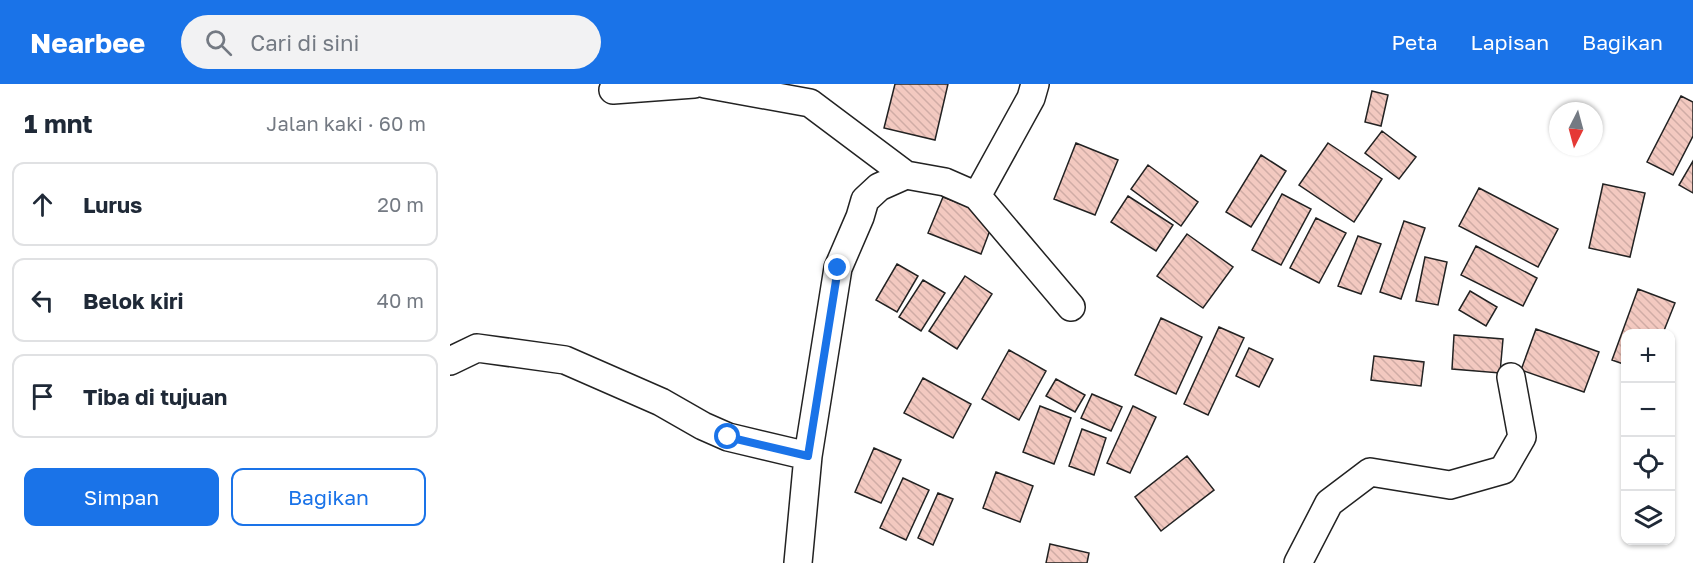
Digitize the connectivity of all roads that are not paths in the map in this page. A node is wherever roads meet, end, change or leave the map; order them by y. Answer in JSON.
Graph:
{"nodes":[{"id":1,"x":694,"y":84,"type":"edge"},
{"id":2,"x":705,"y":84,"type":"edge"},
{"id":3,"x":1035,"y":84,"type":"edge"},
{"id":4,"x":613,"y":90,"type":"dead end"},
{"id":5,"x":906,"y":176,"type":"junction"},
{"id":6,"x":977,"y":196,"type":"junction"},
{"id":7,"x":1071,"y":307,"type":"dead end"},
{"id":8,"x":450,"y":361,"type":"edge"},
{"id":9,"x":1511,"y":377,"type":"dead end"},
{"id":10,"x":808,"y":456,"type":"junction"},
{"id":11,"x":798,"y":563,"type":"edge"},
{"id":12,"x":1298,"y":563,"type":"edge"}],
"edges":[{"from":1,"to":4,"type":"street"},
{"from":2,"to":5,"type":"street"},
{"from":3,"to":6,"type":"street"},
{"from":5,"to":6,"type":"street"},
{"from":5,"to":10,"type":"street"},
{"from":6,"to":7,"type":"street"},
{"from":8,"to":10,"type":"street"},
{"from":9,"to":12,"type":"street"},
{"from":10,"to":11,"type":"street"}]}
